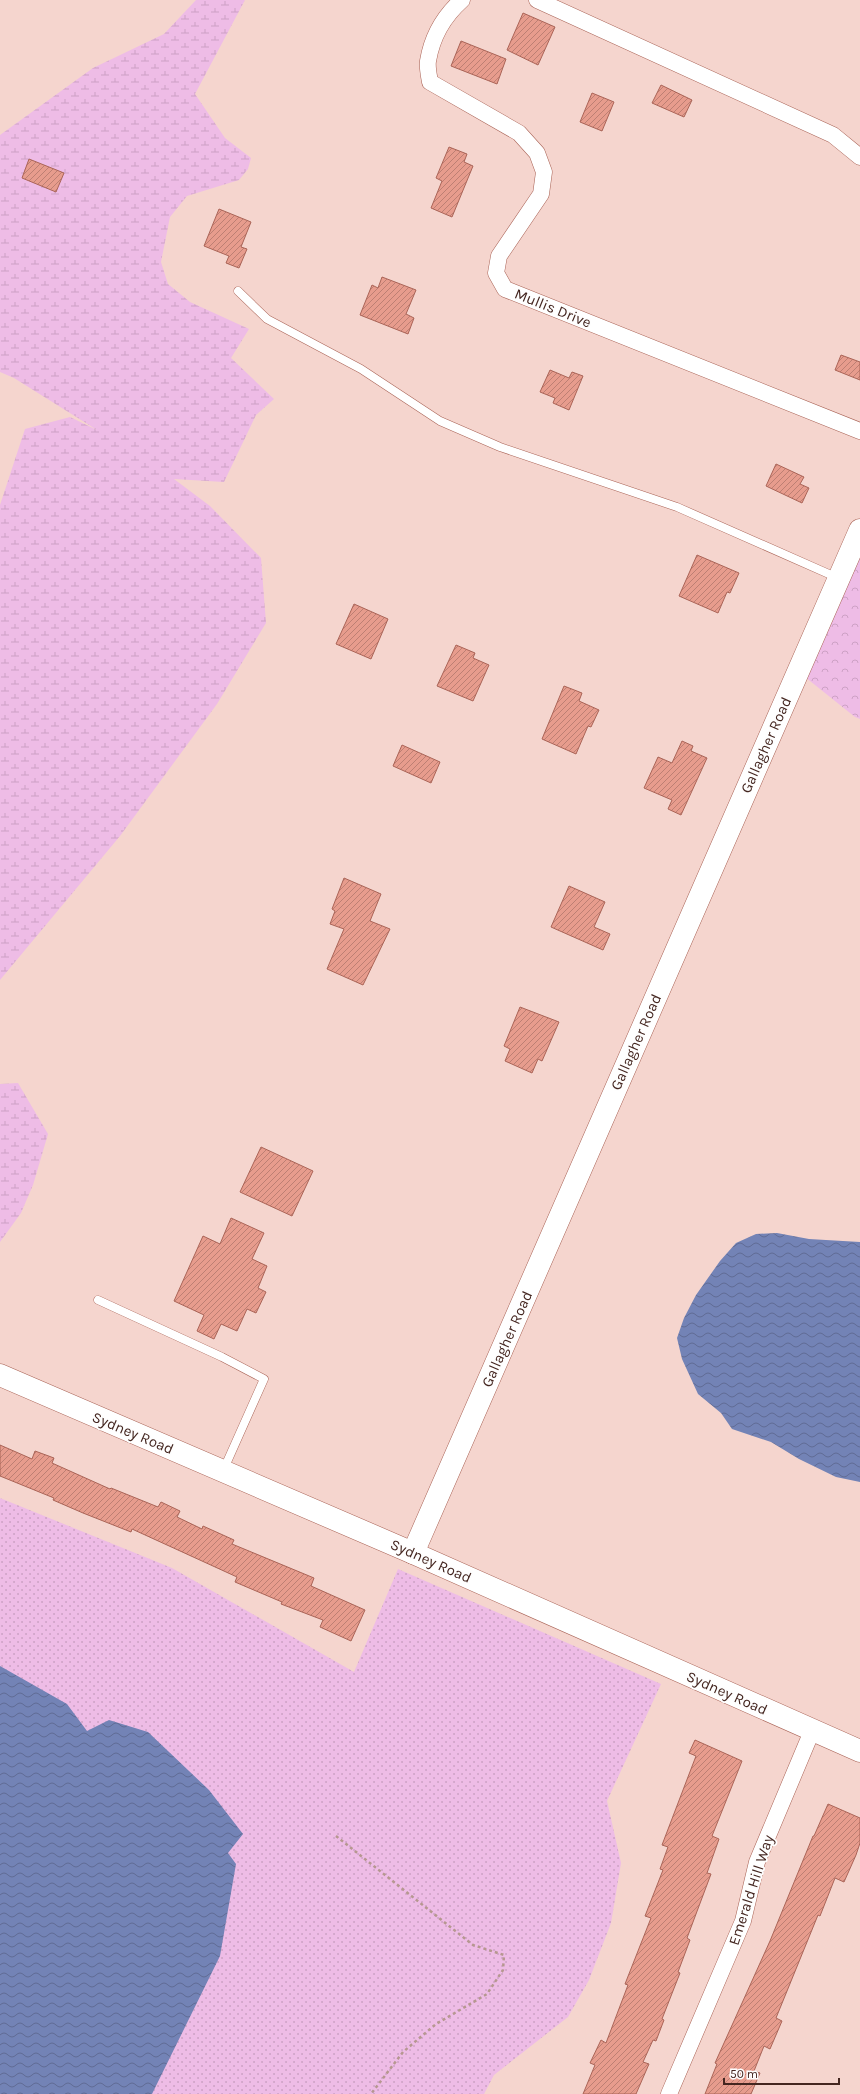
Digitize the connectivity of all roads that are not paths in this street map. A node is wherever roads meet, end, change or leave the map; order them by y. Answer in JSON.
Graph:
{"nodes":[{"id":1,"x":462,"y":0,"type":"edge"},
{"id":2,"x":537,"y":0,"type":"edge"},
{"id":3,"x":860,"y":157,"type":"edge"},
{"id":4,"x":238,"y":291,"type":"dead end"},
{"id":5,"x":860,"y":432,"type":"edge"},
{"id":6,"x":860,"y":530,"type":"edge"},
{"id":7,"x":839,"y":578,"type":"junction"},
{"id":8,"x":98,"y":1300,"type":"dead end"},
{"id":9,"x":0,"y":1375,"type":"edge"},
{"id":10,"x":223,"y":1471,"type":"junction"},
{"id":11,"x":413,"y":1553,"type":"junction"},
{"id":12,"x":812,"y":1730,"type":"junction"},
{"id":13,"x":860,"y":1751,"type":"edge"},
{"id":14,"x":669,"y":2094,"type":"edge"}],
"edges":[{"from":1,"to":5,"type":"street","name":"Mullis Drive"},
{"from":2,"to":3,"type":"street"},
{"from":4,"to":7,"type":"lane"},
{"from":6,"to":7,"type":"street","name":"Gallagher Road"},
{"from":7,"to":11,"type":"street","name":"Gallagher Road"},
{"from":8,"to":10,"type":"lane"},
{"from":9,"to":10,"type":"street","name":"Sydney Road"},
{"from":10,"to":11,"type":"street","name":"Sydney Road"},
{"from":11,"to":12,"type":"street","name":"Sydney Road"},
{"from":12,"to":13,"type":"street","name":"Sydney Road"},
{"from":12,"to":14,"type":"street","name":"Emerald Hill Way"}]}
